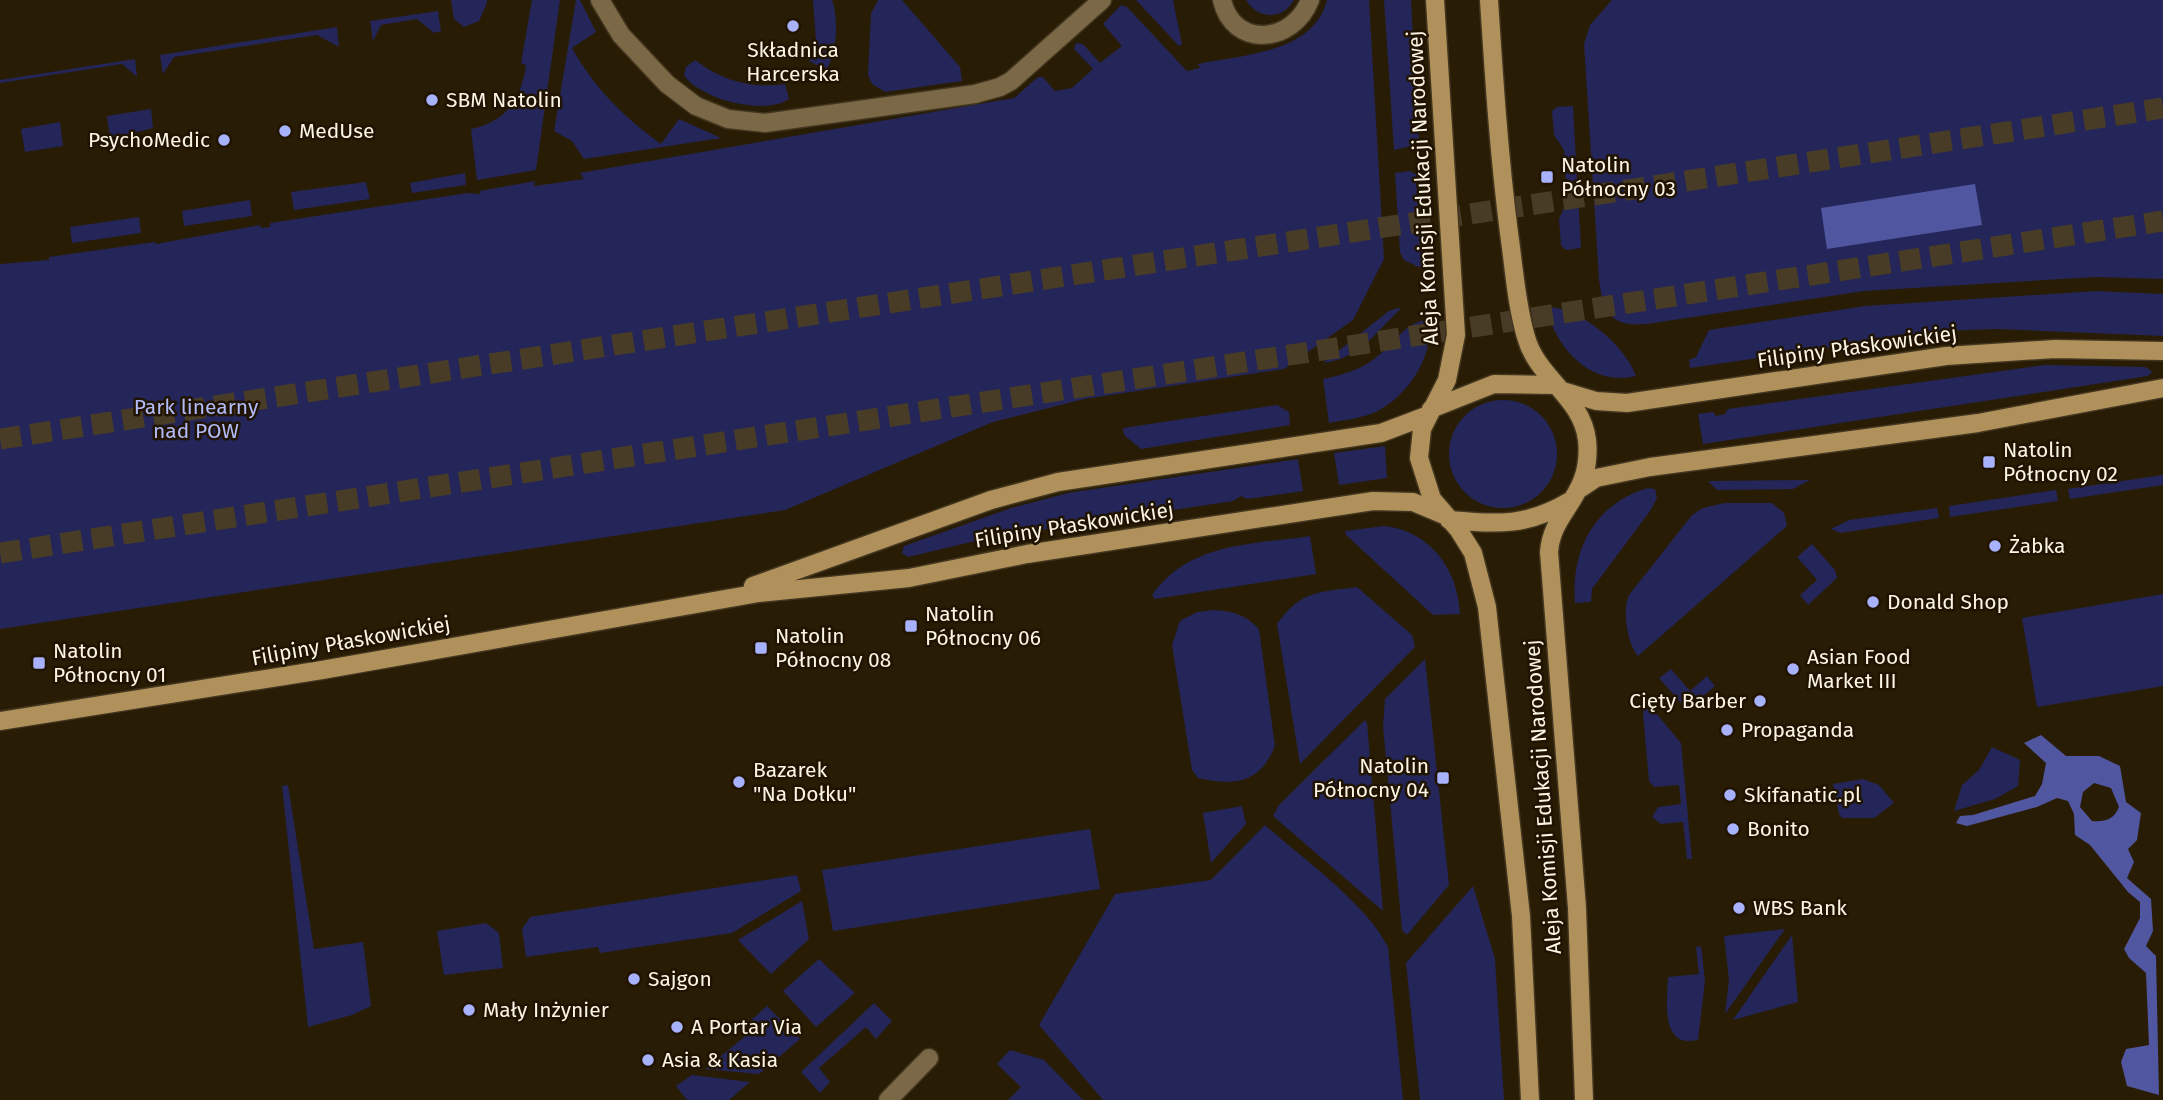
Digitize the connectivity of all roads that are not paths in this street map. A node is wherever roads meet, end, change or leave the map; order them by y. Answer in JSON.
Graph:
{"nodes":[{"id":1,"x":600,"y":0,"type":"edge"},
{"id":2,"x":1102,"y":0,"type":"edge"},
{"id":3,"x":1222,"y":0,"type":"edge"},
{"id":4,"x":1310,"y":0,"type":"edge"},
{"id":5,"x":1436,"y":0,"type":"edge"},
{"id":6,"x":1489,"y":0,"type":"edge"},
{"id":7,"x":2163,"y":351,"type":"edge"},
{"id":8,"x":1558,"y":387,"type":"junction"},
{"id":9,"x":2163,"y":388,"type":"edge"},
{"id":10,"x":1428,"y":413,"type":"junction"},
{"id":11,"x":1578,"y":493,"type":"junction"},
{"id":12,"x":1447,"y":518,"type":"junction"},
{"id":13,"x":710,"y":600,"type":"junction"},
{"id":14,"x":0,"y":721,"type":"edge"},
{"id":15,"x":929,"y":1058,"type":"dead end"},
{"id":16,"x":888,"y":1100,"type":"edge"},
{"id":17,"x":1530,"y":1100,"type":"edge"},
{"id":18,"x":1584,"y":1100,"type":"edge"}],
"edges":[{"from":1,"to":2,"type":"street"},
{"from":3,"to":4,"type":"street"},
{"from":5,"to":10,"type":"main road","name":"Aleja Komisji Edukacji Narodowej"},
{"from":6,"to":8,"type":"main road"},
{"from":7,"to":8,"type":"main road","name":"Filipiny Płaskowickiej"},
{"from":8,"to":10,"type":"main road"},
{"from":8,"to":11,"type":"main road"},
{"from":9,"to":11,"type":"main road"},
{"from":10,"to":12,"type":"main road"},
{"from":10,"to":13,"type":"main road","name":"Filipiny Płaskowickiej"},
{"from":11,"to":12,"type":"main road"},
{"from":11,"to":18,"type":"main road","name":"Aleja Komisji Edukacji Narodowej"},
{"from":12,"to":13,"type":"main road","name":"Filipiny Płaskowickiej"},
{"from":12,"to":17,"type":"main road","name":"Aleja Komisji Edukacji Narodowej"},
{"from":13,"to":14,"type":"main road","name":"Filipiny Płaskowickiej"},
{"from":15,"to":16,"type":"street"}]}
